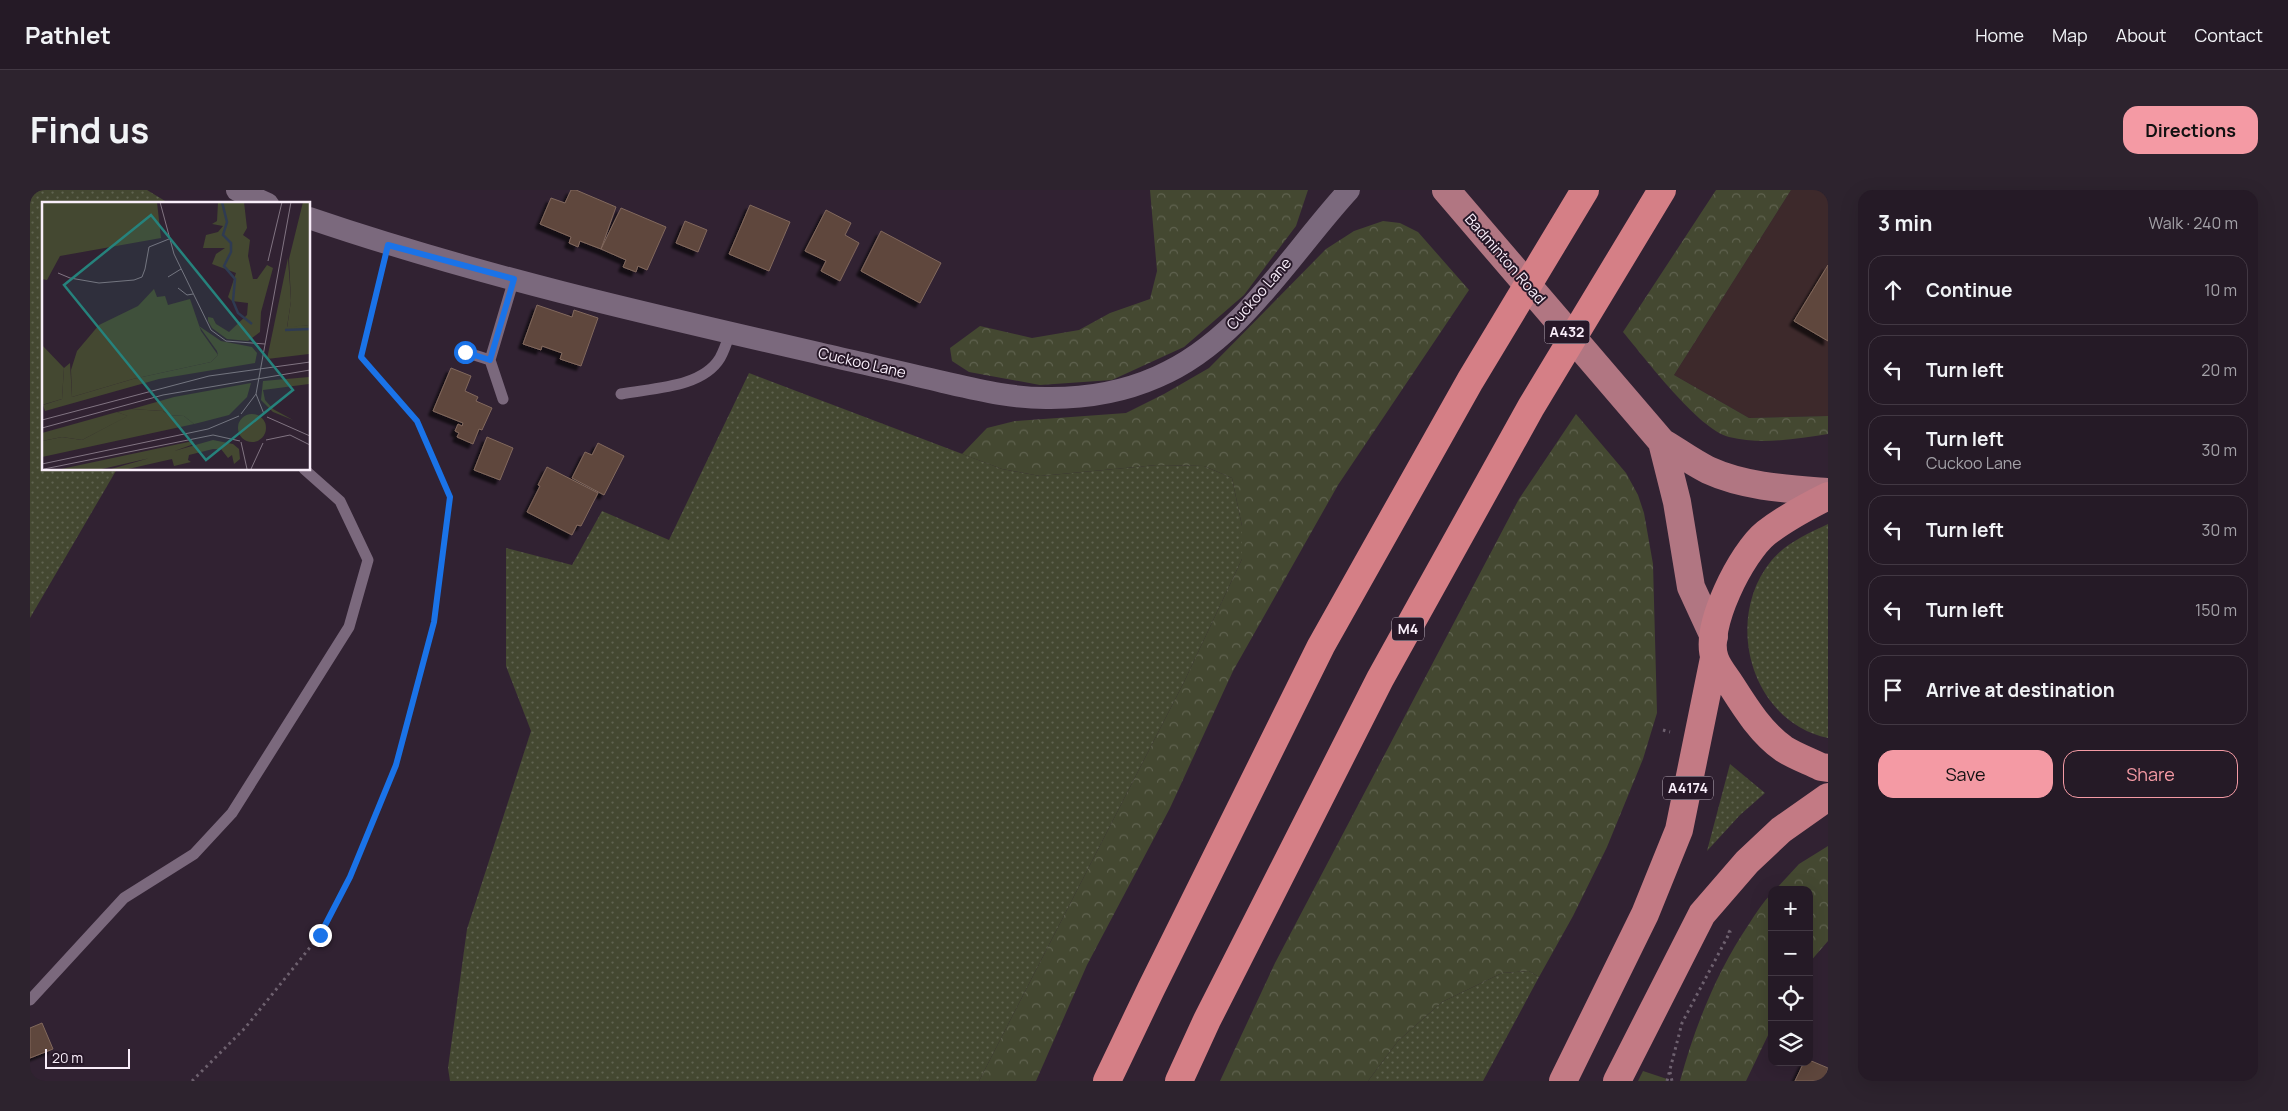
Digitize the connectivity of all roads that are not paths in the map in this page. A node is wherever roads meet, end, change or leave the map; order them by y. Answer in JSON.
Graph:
{"nodes":[{"id":1,"x":237,"y":190,"type":"edge"},
{"id":2,"x":1349,"y":190,"type":"edge"},
{"id":3,"x":1446,"y":190,"type":"edge"},
{"id":4,"x":1585,"y":190,"type":"edge"},
{"id":5,"x":1662,"y":190,"type":"edge"},
{"id":6,"x":264,"y":202,"type":"edge"},
{"id":7,"x":310,"y":218,"type":"edge"},
{"id":8,"x":514,"y":279,"type":"junction"},
{"id":9,"x":730,"y":333,"type":"junction"},
{"id":10,"x":465,"y":352,"type":"dead end"},
{"id":11,"x":490,"y":360,"type":"junction"},
{"id":12,"x":622,"y":394,"type":"dead end"},
{"id":13,"x":503,"y":399,"type":"dead end"},
{"id":14,"x":1662,"y":442,"type":"junction"},
{"id":15,"x":305,"y":470,"type":"edge"},
{"id":16,"x":1828,"y":494,"type":"edge"},
{"id":17,"x":1714,"y":648,"type":"junction"},
{"id":18,"x":1828,"y":768,"type":"edge"},
{"id":19,"x":1828,"y":797,"type":"edge"},
{"id":20,"x":30,"y":1000,"type":"edge"},
{"id":21,"x":1107,"y":1081,"type":"edge"},
{"id":22,"x":1179,"y":1081,"type":"edge"},
{"id":23,"x":1563,"y":1081,"type":"edge"},
{"id":24,"x":1617,"y":1081,"type":"edge"}],
"edges":[{"from":1,"to":6,"type":"street"},
{"from":2,"to":9,"type":"street","name":"Cuckoo Lane"},
{"from":3,"to":14,"type":"main road","name":"Badminton Road","number":"A432"},
{"from":4,"to":21,"type":"highway"},
{"from":5,"to":22,"type":"highway","number":"M4"},
{"from":7,"to":8,"type":"street","name":"Cuckoo Lane"},
{"from":8,"to":9,"type":"street","name":"Cuckoo Lane"},
{"from":8,"to":11,"type":"lane"},
{"from":9,"to":12,"type":"lane"},
{"from":10,"to":11,"type":"lane"},
{"from":11,"to":13,"type":"lane"},
{"from":14,"to":16,"type":"main road","name":"Badminton Road","number":"A432"},
{"from":14,"to":17,"type":"main road","name":"Badminton Road","number":"A432"},
{"from":15,"to":20,"type":"lane"},
{"from":16,"to":17,"type":"highway"},
{"from":17,"to":18,"type":"highway"},
{"from":17,"to":23,"type":"highway","number":"A4174"},
{"from":19,"to":24,"type":"highway"}]}
